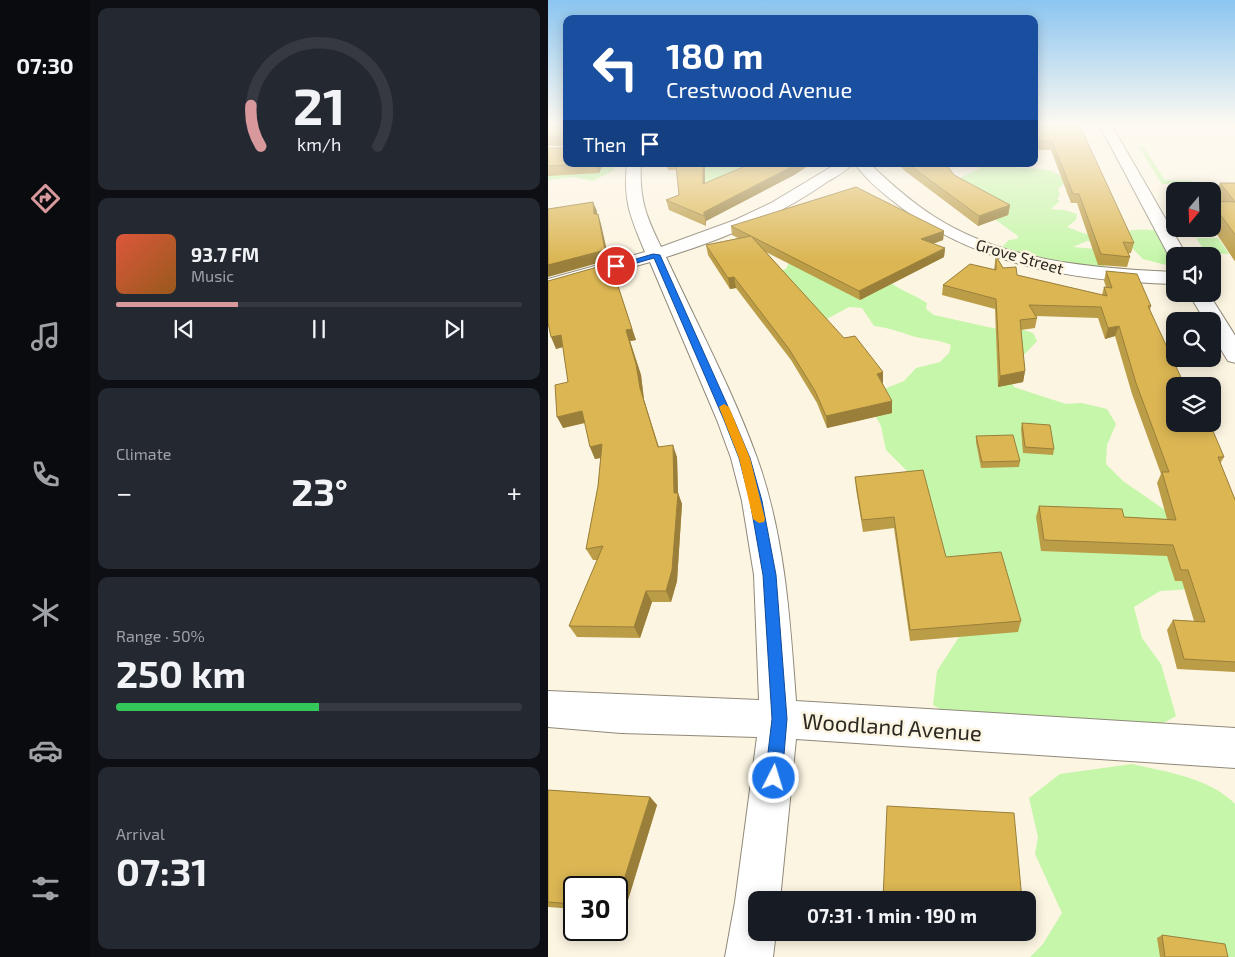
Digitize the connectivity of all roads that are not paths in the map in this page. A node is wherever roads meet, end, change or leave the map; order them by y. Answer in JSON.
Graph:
{"nodes":[{"id":1,"x":633,"y":171,"type":"edge"},
{"id":2,"x":836,"y":171,"type":"edge"},
{"id":3,"x":868,"y":171,"type":"edge"},
{"id":4,"x":1131,"y":171,"type":"edge"},
{"id":5,"x":1173,"y":247,"type":"edge"},
{"id":6,"x":656,"y":255,"type":"junction"},
{"id":7,"x":1166,"y":278,"type":"edge"},
{"id":8,"x":548,"y":285,"type":"edge"},
{"id":9,"x":1204,"y":302,"type":"edge"},
{"id":10,"x":1236,"y":356,"type":"edge"},
{"id":11,"x":548,"y":709,"type":"edge"},
{"id":12,"x":779,"y":719,"type":"junction"},
{"id":13,"x":1236,"y":748,"type":"edge"},
{"id":14,"x":758,"y":891,"type":"edge"},
{"id":15,"x":751,"y":941,"type":"edge"},
{"id":16,"x":749,"y":957,"type":"edge"}],
"edges":[{"from":1,"to":6,"type":"street"},
{"from":2,"to":6,"type":"street"},
{"from":3,"to":7,"type":"street","name":"Grove Street"},
{"from":4,"to":5,"type":"street"},
{"from":6,"to":8,"type":"street"},
{"from":6,"to":12,"type":"street"},
{"from":9,"to":10,"type":"street"},
{"from":11,"to":12,"type":"street","name":"Woodland Avenue"},
{"from":12,"to":13,"type":"street","name":"Woodland Avenue"},
{"from":12,"to":14,"type":"street"},
{"from":15,"to":16,"type":"street"}]}
